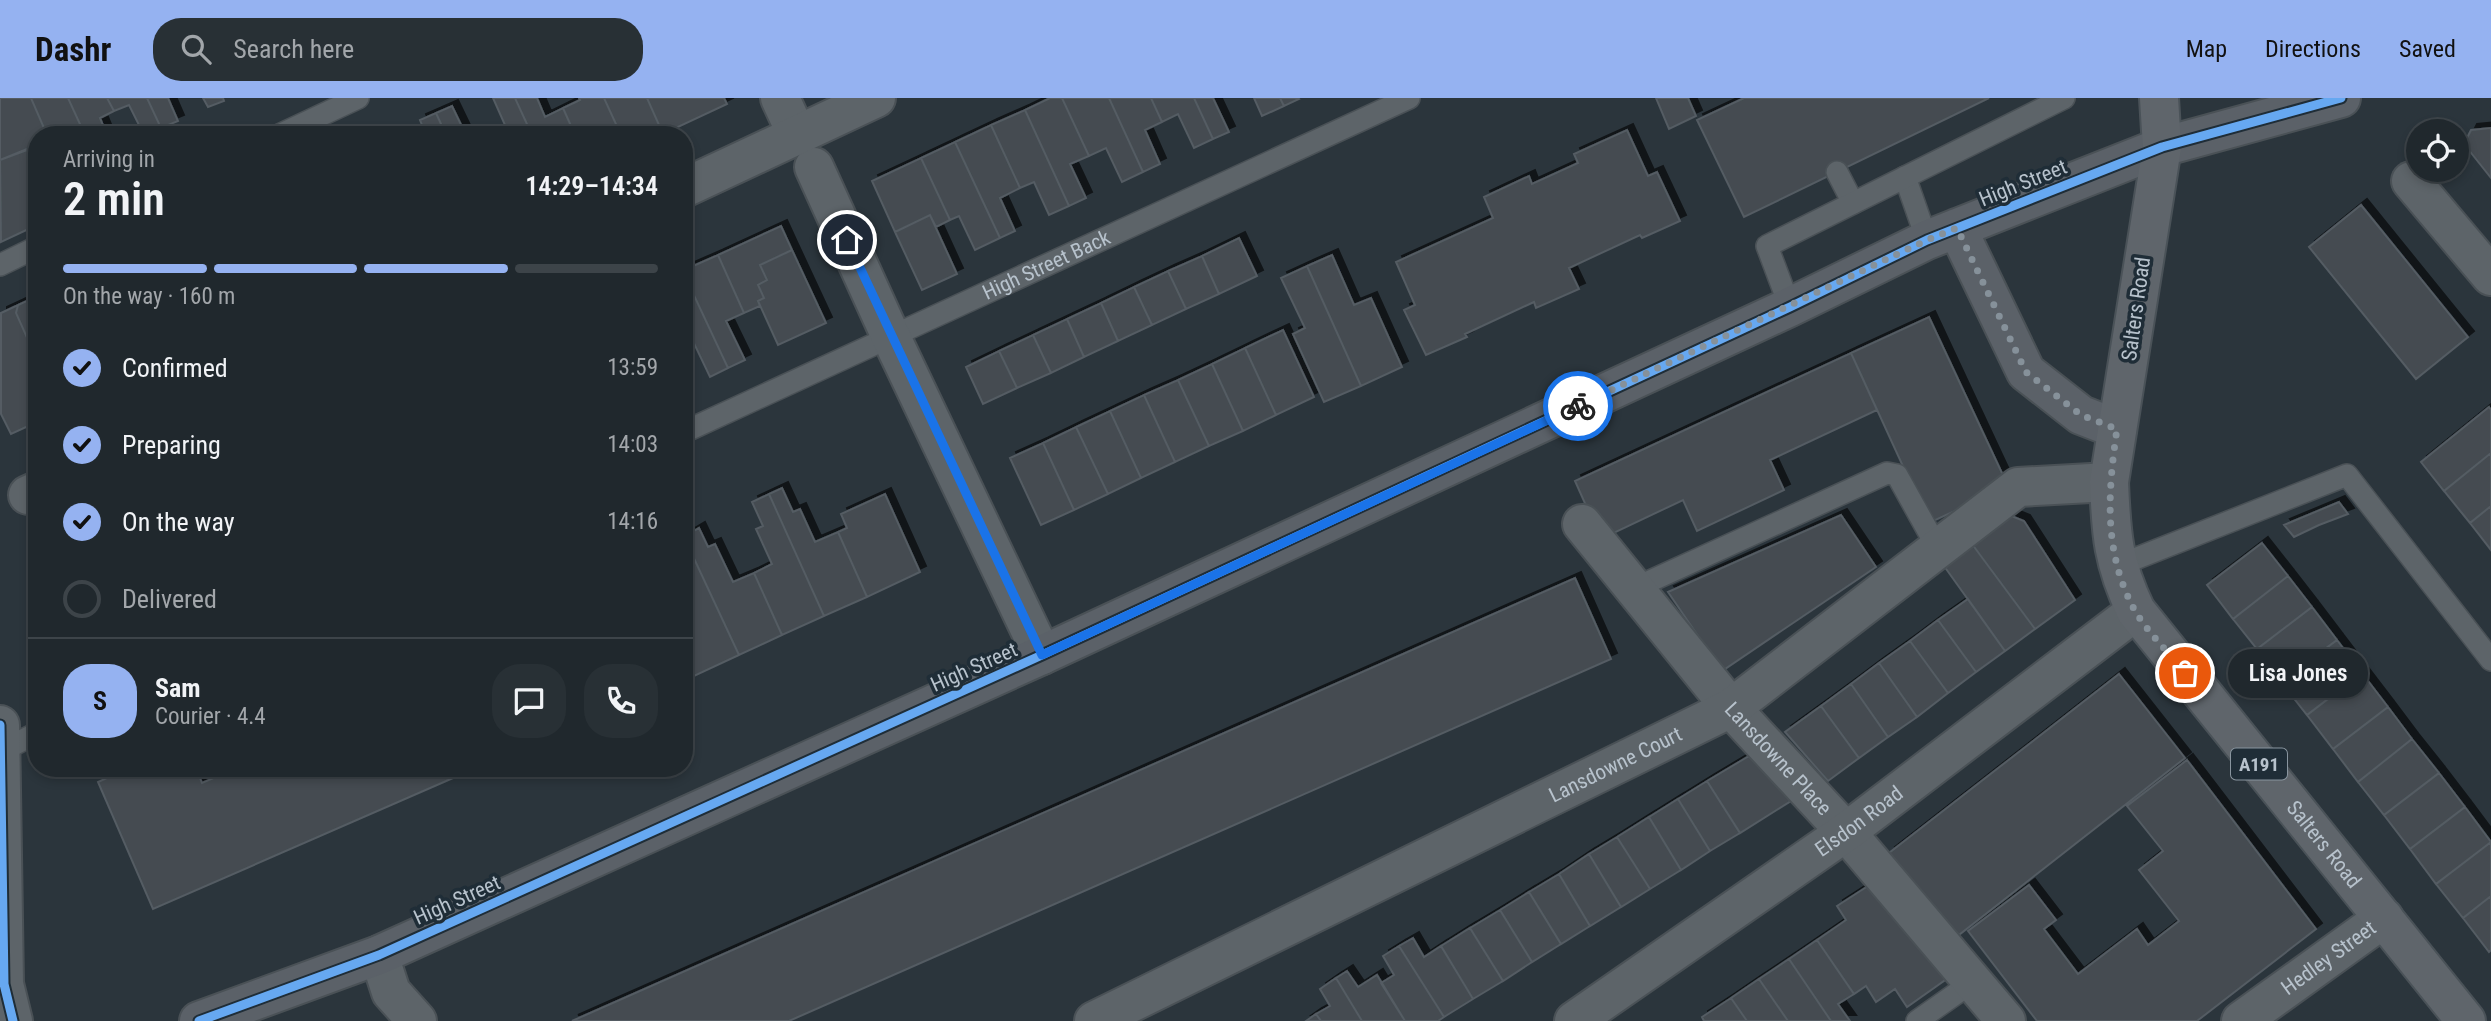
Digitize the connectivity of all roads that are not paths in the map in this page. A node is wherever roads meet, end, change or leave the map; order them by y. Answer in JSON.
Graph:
{"nodes":[{"id":1,"x":358,"y":98,"type":"edge"},
{"id":2,"x":780,"y":98,"type":"edge"},
{"id":3,"x":876,"y":98,"type":"edge"},
{"id":4,"x":1409,"y":98,"type":"edge"},
{"id":5,"x":2064,"y":98,"type":"edge"},
{"id":6,"x":2160,"y":98,"type":"edge"},
{"id":7,"x":2341,"y":98,"type":"edge"},
{"id":8,"x":298,"y":126,"type":"edge"},
{"id":9,"x":2162,"y":147,"type":"junction"},
{"id":10,"x":806,"y":151,"type":"junction"},
{"id":11,"x":1837,"y":172,"type":"dead end"},
{"id":12,"x":1905,"y":177,"type":"junction"},
{"id":13,"x":2412,"y":182,"type":"edge"},
{"id":14,"x":693,"y":185,"type":"edge"},
{"id":15,"x":1853,"y":203,"type":"junction"},
{"id":16,"x":1942,"y":234,"type":"junction"},
{"id":17,"x":28,"y":251,"type":"edge"},
{"id":18,"x":0,"y":265,"type":"edge"},
{"id":19,"x":2491,"y":276,"type":"edge"},
{"id":20,"x":1790,"y":307,"type":"junction"},
{"id":21,"x":891,"y":337,"type":"junction"},
{"id":22,"x":693,"y":428,"type":"edge"},
{"id":23,"x":2117,"y":429,"type":"junction"},
{"id":24,"x":2109,"y":482,"type":"junction"},
{"id":25,"x":1583,"y":524,"type":"dead end"},
{"id":26,"x":1938,"y":549,"type":"junction"},
{"id":27,"x":2117,"y":566,"type":"junction"},
{"id":28,"x":1634,"y":588,"type":"junction"},
{"id":29,"x":2136,"y":611,"type":"junction"},
{"id":30,"x":1042,"y":655,"type":"junction"},
{"id":31,"x":2491,"y":660,"type":"edge"},
{"id":32,"x":1731,"y":708,"type":"junction"},
{"id":33,"x":0,"y":725,"type":"edge"},
{"id":34,"x":28,"y":738,"type":"edge"},
{"id":35,"x":1,"y":751,"type":"edge"},
{"id":36,"x":1846,"y":832,"type":"junction"},
{"id":37,"x":2384,"y":918,"type":"junction"},
{"id":38,"x":379,"y":955,"type":"junction"},
{"id":39,"x":1974,"y":981,"type":"junction"},
{"id":40,"x":13,"y":1021,"type":"edge"},
{"id":41,"x":198,"y":1021,"type":"edge"},
{"id":42,"x":417,"y":1021,"type":"edge"},
{"id":43,"x":1094,"y":1021,"type":"edge"},
{"id":44,"x":1574,"y":1021,"type":"edge"},
{"id":45,"x":1917,"y":1021,"type":"edge"},
{"id":46,"x":2006,"y":1021,"type":"edge"},
{"id":47,"x":2241,"y":1021,"type":"edge"},
{"id":48,"x":2466,"y":1021,"type":"edge"}],
"edges":[{"from":1,"to":8,"type":"lane"},
{"from":2,"to":10,"type":"street"},
{"from":3,"to":10,"type":"street"},
{"from":4,"to":21,"type":"lane","name":"High Street Back"},
{"from":5,"to":12,"type":"lane"},
{"from":6,"to":9,"type":"main road","number":"A191"},
{"from":7,"to":9,"type":"main road","name":"High Street"},
{"from":9,"to":16,"type":"main road","name":"High Street"},
{"from":9,"to":23,"type":"main road","name":"Salters Road","number":"A191"},
{"from":10,"to":14,"type":"street"},
{"from":10,"to":21,"type":"street"},
{"from":11,"to":15,"type":"lane"},
{"from":12,"to":15,"type":"lane"},
{"from":12,"to":16,"type":"lane"},
{"from":13,"to":19,"type":"street"},
{"from":15,"to":20,"type":"lane"},
{"from":16,"to":20,"type":"main road","name":"High Street"},
{"from":16,"to":23,"type":"main road"},
{"from":17,"to":18,"type":"lane"},
{"from":20,"to":30,"type":"main road","name":"High Street"},
{"from":21,"to":22,"type":"lane","name":"High Street Back"},
{"from":21,"to":30,"type":"street"},
{"from":23,"to":24,"type":"main road","name":"Salters Road","number":"A191"},
{"from":24,"to":26,"type":"street","name":"Lansdowne Court"},
{"from":24,"to":27,"type":"main road","name":"Salters Road","number":"A191"},
{"from":25,"to":28,"type":"street","name":"Lansdowne Place"},
{"from":26,"to":28,"type":"lane"},
{"from":26,"to":32,"type":"street","name":"Lansdowne Court"},
{"from":27,"to":29,"type":"main road","name":"Salters Road","number":"A191"},
{"from":27,"to":31,"type":"lane"},
{"from":28,"to":32,"type":"street","name":"Lansdowne Place"},
{"from":29,"to":36,"type":"street","name":"Elsdon Road"},
{"from":29,"to":37,"type":"main road","name":"Salters Road","number":"A191"},
{"from":30,"to":38,"type":"main road","name":"High Street"},
{"from":32,"to":36,"type":"street","name":"Lansdowne Place"},
{"from":32,"to":43,"type":"street","name":"Lansdowne Court"},
{"from":33,"to":35,"type":"street"},
{"from":34,"to":35,"type":"lane"},
{"from":35,"to":40,"type":"street"},
{"from":36,"to":39,"type":"street","name":"Lansdowne Place"},
{"from":36,"to":44,"type":"street","name":"Elsdon Road"},
{"from":37,"to":47,"type":"street","name":"Hedley Street"},
{"from":37,"to":48,"type":"main road","name":"Salters Road","number":"A191"},
{"from":38,"to":41,"type":"main road","name":"High Street"},
{"from":38,"to":42,"type":"street"},
{"from":39,"to":45,"type":"lane"},
{"from":39,"to":46,"type":"street","name":"Lansdowne Place"}]}
